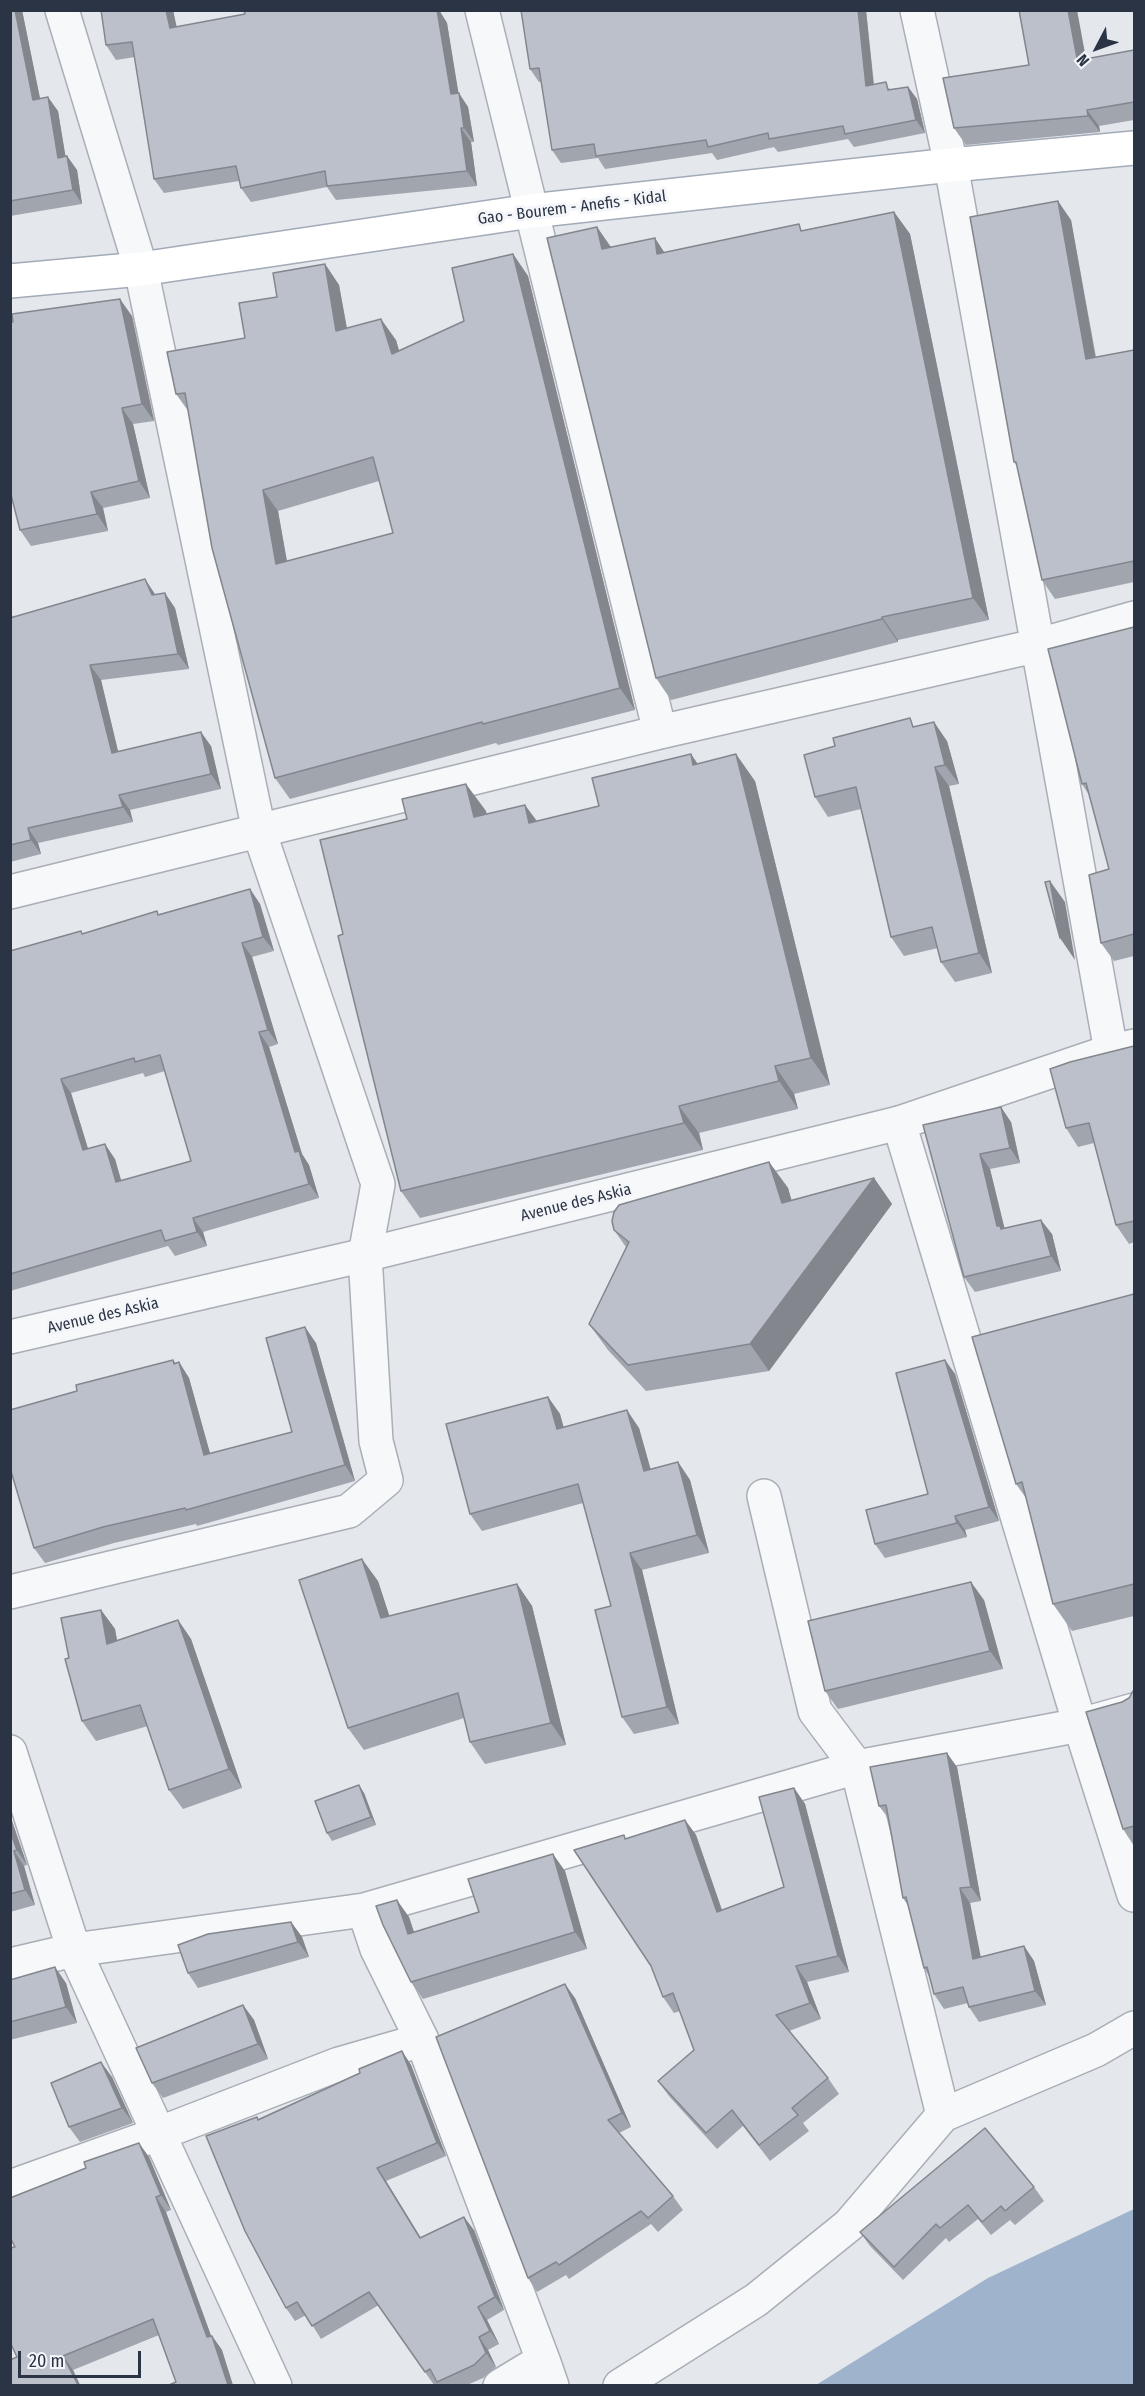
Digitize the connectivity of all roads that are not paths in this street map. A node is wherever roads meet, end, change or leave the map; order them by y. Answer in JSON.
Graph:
{"nodes":[{"id":1,"x":62,"y":10,"type":"edge"},
{"id":2,"x":482,"y":10,"type":"edge"},
{"id":3,"x":917,"y":10,"type":"edge"},
{"id":4,"x":1134,"y":148,"type":"edge"},
{"id":5,"x":951,"y":165,"type":"junction"},
{"id":6,"x":531,"y":211,"type":"junction"},
{"id":7,"x":141,"y":269,"type":"junction"},
{"id":8,"x":10,"y":281,"type":"edge"},
{"id":9,"x":1134,"y":618,"type":"edge"},
{"id":10,"x":1039,"y":645,"type":"junction"},
{"id":11,"x":660,"y":732,"type":"junction"},
{"id":12,"x":259,"y":831,"type":"junction"},
{"id":13,"x":10,"y":892,"type":"edge"},
{"id":14,"x":1123,"y":1049,"type":"edge"},
{"id":15,"x":899,"y":1123,"type":"junction"},
{"id":16,"x":365,"y":1255,"type":"junction"},
{"id":17,"x":10,"y":1337,"type":"edge"},
{"id":18,"x":764,"y":1496,"type":"dead end"},
{"id":19,"x":10,"y":1592,"type":"edge"},
{"id":20,"x":1134,"y":1710,"type":"edge"},
{"id":21,"x":1080,"y":1725,"type":"junction"},
{"id":22,"x":10,"y":1752,"type":"edge"},
{"id":23,"x":857,"y":1767,"type":"junction"},
{"id":24,"x":1134,"y":1895,"type":"edge"},
{"id":25,"x":364,"y":1910,"type":"junction"},
{"id":26,"x":74,"y":1950,"type":"junction"},
{"id":27,"x":10,"y":1965,"type":"edge"},
{"id":28,"x":1134,"y":2028,"type":"edge"},
{"id":29,"x":422,"y":2040,"type":"junction"},
{"id":30,"x":943,"y":2115,"type":"junction"},
{"id":31,"x":158,"y":2134,"type":"junction"},
{"id":32,"x":10,"y":2187,"type":"edge"},
{"id":33,"x":548,"y":2372,"type":"edge"},
{"id":34,"x":275,"y":2385,"type":"edge"},
{"id":35,"x":500,"y":2385,"type":"edge"},
{"id":36,"x":620,"y":2385,"type":"edge"}],
"edges":[{"from":1,"to":7,"type":"street"},
{"from":2,"to":6,"type":"street"},
{"from":3,"to":5,"type":"street"},
{"from":4,"to":5,"type":"main road","name":"Gao - Bourem - Anefis - Kidal"},
{"from":5,"to":6,"type":"main road","name":"Gao - Bourem - Anefis - Kidal"},
{"from":5,"to":10,"type":"street"},
{"from":6,"to":7,"type":"main road","name":"Gao - Bourem - Anefis - Kidal"},
{"from":6,"to":11,"type":"street"},
{"from":7,"to":8,"type":"main road","name":"Gao - Bourem - Anefis - Kidal"},
{"from":7,"to":12,"type":"street"},
{"from":9,"to":10,"type":"street"},
{"from":10,"to":11,"type":"street"},
{"from":10,"to":14,"type":"street"},
{"from":11,"to":12,"type":"street"},
{"from":12,"to":13,"type":"street"},
{"from":12,"to":16,"type":"street"},
{"from":14,"to":15,"type":"street","name":"Avenue des Askia"},
{"from":15,"to":16,"type":"street","name":"Avenue des Askia"},
{"from":15,"to":21,"type":"street"},
{"from":16,"to":17,"type":"street","name":"Avenue des Askia"},
{"from":16,"to":19,"type":"street"},
{"from":18,"to":23,"type":"street"},
{"from":20,"to":21,"type":"street"},
{"from":21,"to":23,"type":"street"},
{"from":21,"to":24,"type":"street"},
{"from":22,"to":26,"type":"street"},
{"from":23,"to":25,"type":"street"},
{"from":23,"to":30,"type":"street"},
{"from":25,"to":26,"type":"street"},
{"from":25,"to":29,"type":"street"},
{"from":26,"to":27,"type":"street"},
{"from":26,"to":31,"type":"street"},
{"from":28,"to":30,"type":"street"},
{"from":29,"to":31,"type":"street"},
{"from":29,"to":33,"type":"street"},
{"from":30,"to":36,"type":"street"},
{"from":31,"to":32,"type":"street"},
{"from":31,"to":34,"type":"street"},
{"from":33,"to":35,"type":"street"}]}
